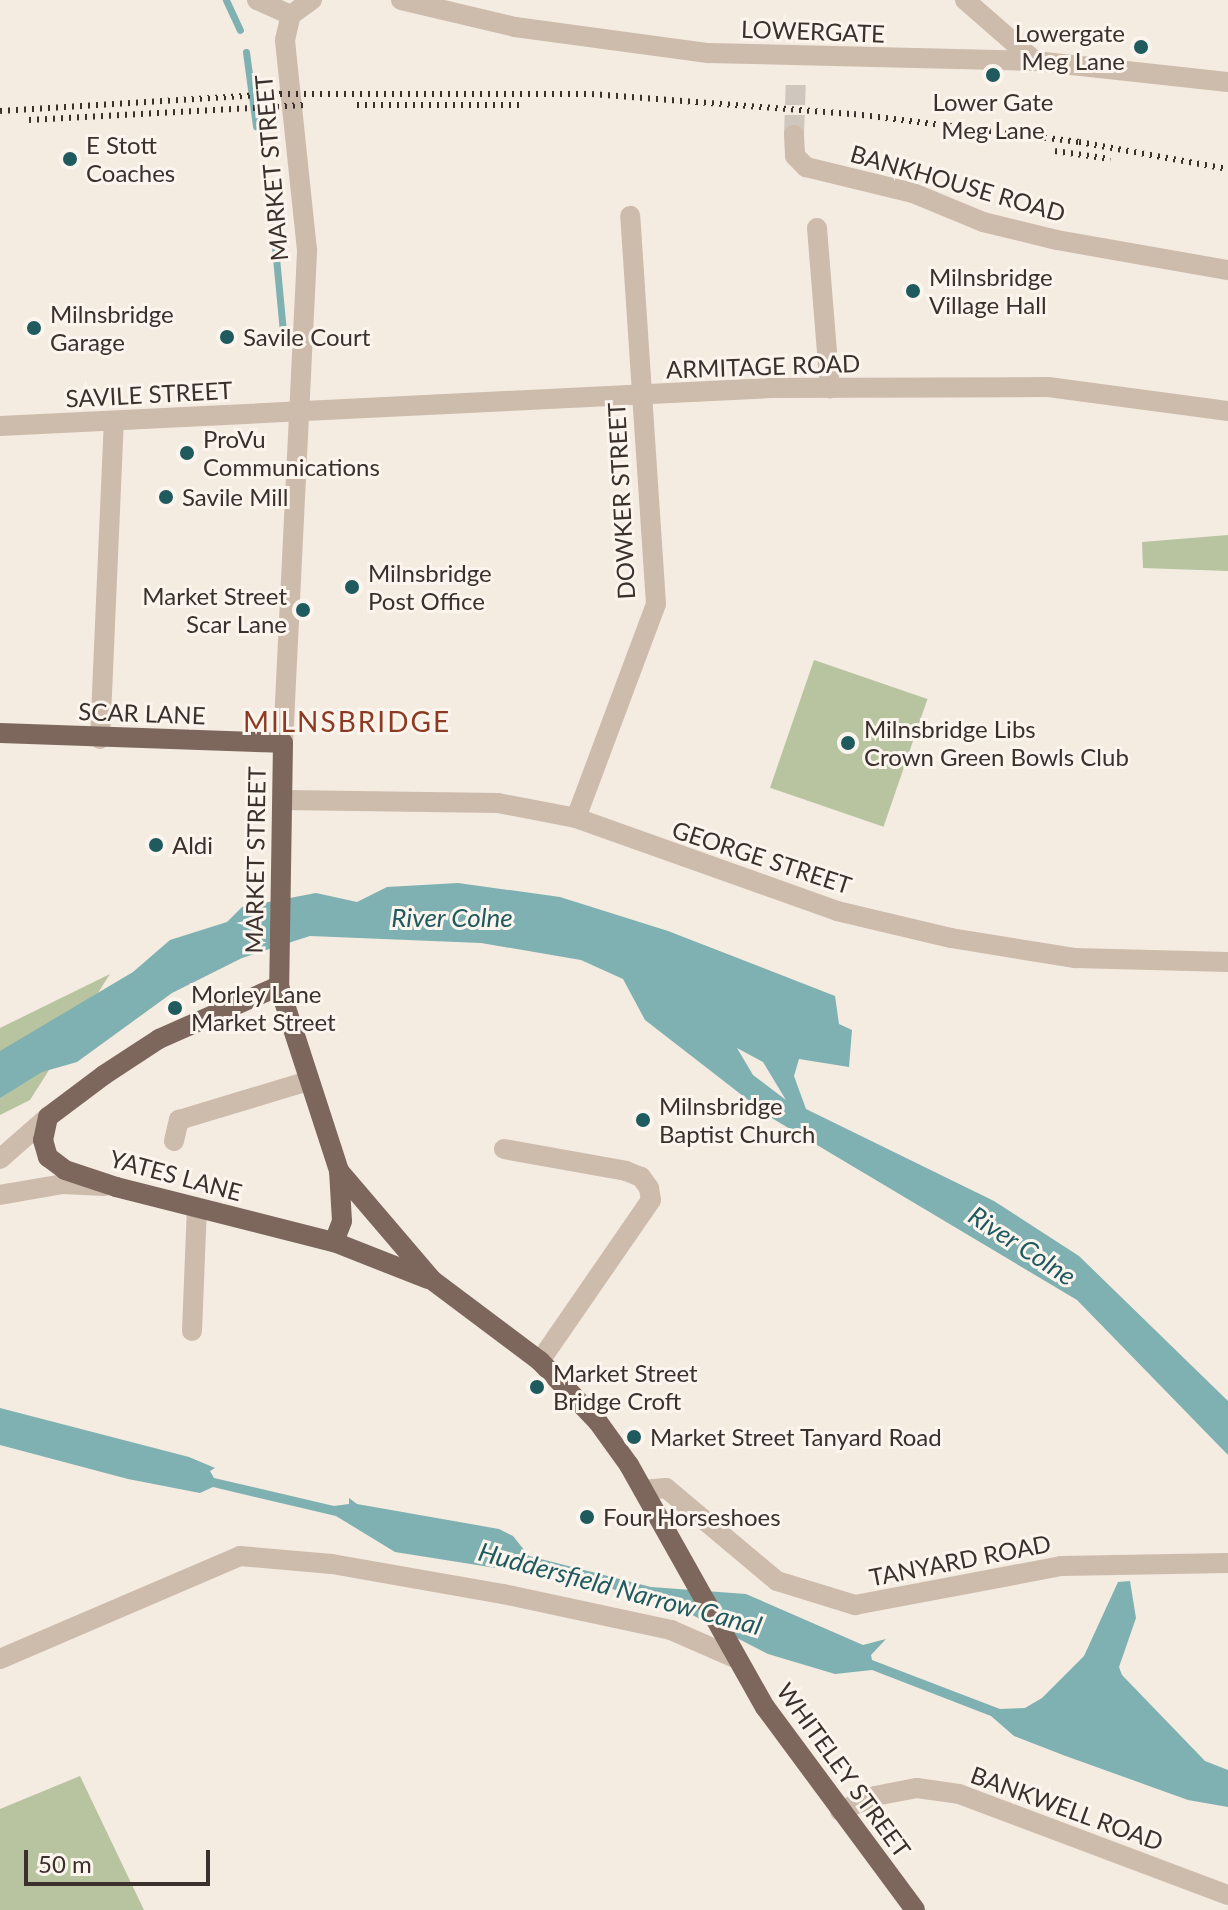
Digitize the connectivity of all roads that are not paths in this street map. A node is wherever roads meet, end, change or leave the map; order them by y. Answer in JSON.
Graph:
{"nodes":[{"id":1,"x":257,"y":0,"type":"edge"},
{"id":2,"x":312,"y":0,"type":"edge"},
{"id":3,"x":401,"y":0,"type":"edge"},
{"id":4,"x":965,"y":0,"type":"edge"},
{"id":5,"x":291,"y":15,"type":"junction"},
{"id":6,"x":797,"y":57,"type":"junction"},
{"id":7,"x":1035,"y":61,"type":"junction"},
{"id":8,"x":796,"y":78,"type":"tunnel mouth"},
{"id":9,"x":1228,"y":82,"type":"edge"},
{"id":10,"x":794,"y":135,"type":"tunnel mouth"},
{"id":11,"x":630,"y":216,"type":"dead end"},
{"id":12,"x":817,"y":228,"type":"dead end"},
{"id":13,"x":1228,"y":270,"type":"edge"},
{"id":14,"x":830,"y":388,"type":"junction"},
{"id":15,"x":641,"y":397,"type":"junction"},
{"id":16,"x":1228,"y":411,"type":"edge"},
{"id":17,"x":299,"y":412,"type":"junction"},
{"id":18,"x":114,"y":423,"type":"junction"},
{"id":19,"x":0,"y":426,"type":"edge"},
{"id":20,"x":0,"y":733,"type":"edge"},
{"id":21,"x":100,"y":739,"type":"junction"},
{"id":22,"x":283,"y":743,"type":"junction"},
{"id":23,"x":283,"y":800,"type":"junction"},
{"id":24,"x":576,"y":818,"type":"junction"},
{"id":25,"x":1228,"y":962,"type":"edge"},
{"id":26,"x":279,"y":979,"type":"junction"},
{"id":27,"x":308,"y":1081,"type":"junction"},
{"id":28,"x":48,"y":1117,"type":"junction"},
{"id":29,"x":174,"y":1141,"type":"dead end"},
{"id":30,"x":504,"y":1149,"type":"dead end"},
{"id":31,"x":0,"y":1159,"type":"edge"},
{"id":32,"x":339,"y":1171,"type":"junction"},
{"id":33,"x":116,"y":1187,"type":"junction"},
{"id":34,"x":0,"y":1195,"type":"edge"},
{"id":35,"x":197,"y":1209,"type":"junction"},
{"id":36,"x":334,"y":1242,"type":"junction"},
{"id":37,"x":432,"y":1280,"type":"junction"},
{"id":38,"x":192,"y":1331,"type":"dead end"},
{"id":39,"x":540,"y":1361,"type":"junction"},
{"id":40,"x":643,"y":1490,"type":"junction"},
{"id":41,"x":1227,"y":1564,"type":"edge"},
{"id":42,"x":692,"y":1580,"type":"joint"},
{"id":43,"x":735,"y":1658,"type":"junction"},
{"id":44,"x":0,"y":1659,"type":"edge"},
{"id":45,"x":840,"y":1811,"type":"junction"},
{"id":46,"x":1228,"y":1895,"type":"edge"},
{"id":47,"x":915,"y":1910,"type":"edge"}],
"edges":[{"from":1,"to":5,"type":"street"},
{"from":2,"to":5,"type":"street"},
{"from":3,"to":6,"type":"street","name":"LOWERGATE"},
{"from":4,"to":7,"type":"street"},
{"from":5,"to":17,"type":"street","name":"MARKET STREET"},
{"from":6,"to":7,"type":"street","name":"LOWERGATE"},
{"from":6,"to":8,"type":"street"},
{"from":7,"to":9,"type":"street","name":"LOWERGATE"},
{"from":10,"to":13,"type":"street","name":"BANKHOUSE ROAD"},
{"from":11,"to":15,"type":"street","name":"DOWKER STREET"},
{"from":12,"to":14,"type":"street"},
{"from":14,"to":15,"type":"street","name":"ARMITAGE ROAD"},
{"from":14,"to":16,"type":"street","name":"ARMITAGE ROAD"},
{"from":15,"to":17,"type":"street","name":"ARMITAGE ROAD"},
{"from":15,"to":24,"type":"street","name":"DOWKER STREET"},
{"from":17,"to":18,"type":"street","name":"SAVILE STREET"},
{"from":17,"to":22,"type":"street","name":"MARKET STREET"},
{"from":18,"to":19,"type":"street","name":"SAVILE STREET"},
{"from":18,"to":21,"type":"street"},
{"from":20,"to":21,"type":"main road","name":"SCAR LANE"},
{"from":21,"to":22,"type":"main road","name":"SCAR LANE"},
{"from":22,"to":23,"type":"main road","name":"MARKET STREET"},
{"from":23,"to":24,"type":"street","name":"GEORGE STREET"},
{"from":23,"to":26,"type":"main road","name":"MARKET STREET"},
{"from":24,"to":25,"type":"street","name":"GEORGE STREET"},
{"from":26,"to":27,"type":"main road","name":"MARKET STREET"},
{"from":26,"to":28,"type":"main road"},
{"from":27,"to":29,"type":"street"},
{"from":27,"to":32,"type":"main road","name":"MARKET STREET"},
{"from":28,"to":31,"type":"street"},
{"from":28,"to":33,"type":"main road","name":"YATES LANE"},
{"from":30,"to":39,"type":"street"},
{"from":32,"to":36,"type":"main road"},
{"from":32,"to":37,"type":"main road","name":"MARKET STREET"},
{"from":33,"to":34,"type":"street"},
{"from":33,"to":35,"type":"main road","name":"YATES LANE"},
{"from":35,"to":36,"type":"main road","name":"YATES LANE"},
{"from":35,"to":38,"type":"street"},
{"from":36,"to":37,"type":"main road","name":"MARKET STREET"},
{"from":37,"to":39,"type":"main road","name":"MARKET STREET"},
{"from":39,"to":40,"type":"main road","name":"MARKET STREET"},
{"from":40,"to":41,"type":"street","name":"TANYARD ROAD"},
{"from":40,"to":42,"type":"main road","name":"MARKET STREET"},
{"from":42,"to":43,"type":"main road","name":"WHITELEY STREET"},
{"from":43,"to":44,"type":"street"},
{"from":43,"to":45,"type":"main road","name":"WHITELEY STREET"},
{"from":45,"to":46,"type":"street","name":"BANKWELL ROAD"},
{"from":45,"to":47,"type":"main road","name":"WHITELEY STREET"}]}
